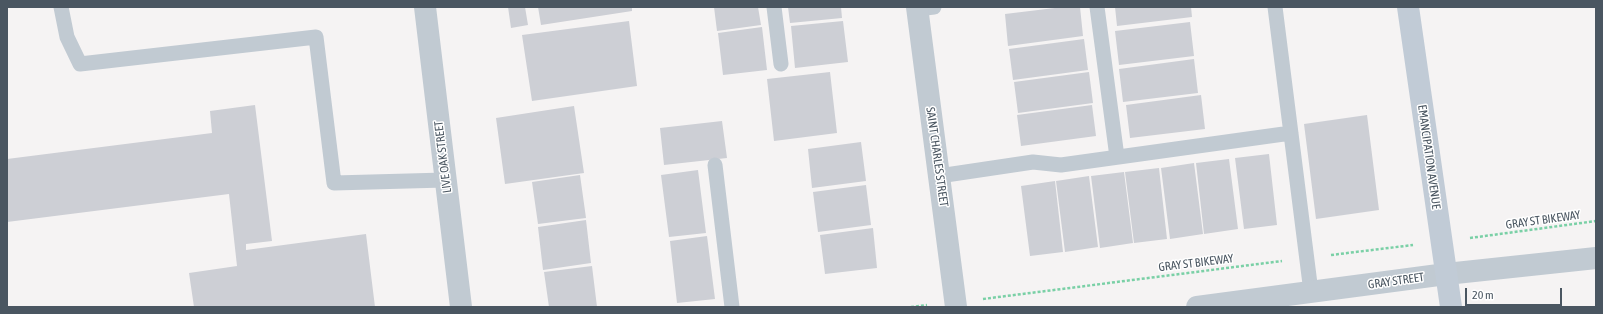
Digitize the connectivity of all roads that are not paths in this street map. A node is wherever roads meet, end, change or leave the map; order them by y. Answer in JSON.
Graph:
{"nodes":[{"id":1,"x":61,"y":7,"type":"edge"},
{"id":2,"x":425,"y":7,"type":"edge"},
{"id":3,"x":774,"y":7,"type":"edge"},
{"id":4,"x":1097,"y":7,"type":"edge"},
{"id":5,"x":1275,"y":7,"type":"edge"},
{"id":6,"x":1408,"y":7,"type":"edge"},
{"id":7,"x":923,"y":8,"type":"edge"},
{"id":8,"x":781,"y":64,"type":"dead end"},
{"id":9,"x":1291,"y":133,"type":"junction"},
{"id":10,"x":1117,"y":158,"type":"junction"},
{"id":11,"x":715,"y":165,"type":"dead end"},
{"id":12,"x":939,"y":176,"type":"junction"},
{"id":13,"x":445,"y":180,"type":"junction"},
{"id":14,"x":1596,"y":258,"type":"edge"},
{"id":15,"x":1446,"y":274,"type":"junction"},
{"id":16,"x":1311,"y":292,"type":"junction"},
{"id":17,"x":460,"y":307,"type":"edge"},
{"id":18,"x":732,"y":307,"type":"edge"},
{"id":19,"x":956,"y":307,"type":"edge"},
{"id":20,"x":1197,"y":307,"type":"edge"},
{"id":21,"x":1451,"y":307,"type":"edge"}],
"edges":[{"from":1,"to":13,"type":"lane"},
{"from":2,"to":13,"type":"street","name":"LIVE OAK STREET"},
{"from":3,"to":8,"type":"lane"},
{"from":4,"to":10,"type":"lane"},
{"from":5,"to":9,"type":"lane"},
{"from":6,"to":15,"type":"main road","name":"EMANCIPATION AVENUE"},
{"from":7,"to":12,"type":"street","name":"SAINT CHARLES STREET"},
{"from":9,"to":10,"type":"lane"},
{"from":9,"to":16,"type":"lane"},
{"from":10,"to":12,"type":"lane"},
{"from":11,"to":18,"type":"lane"},
{"from":12,"to":19,"type":"street","name":"SAINT CHARLES STREET"},
{"from":13,"to":17,"type":"street","name":"LIVE OAK STREET"},
{"from":14,"to":15,"type":"street","name":"GRAY STREET"},
{"from":15,"to":16,"type":"street","name":"GRAY STREET"},
{"from":15,"to":21,"type":"main road","name":"EMANCIPATION AVENUE"},
{"from":16,"to":20,"type":"street","name":"GRAY STREET"}]}
